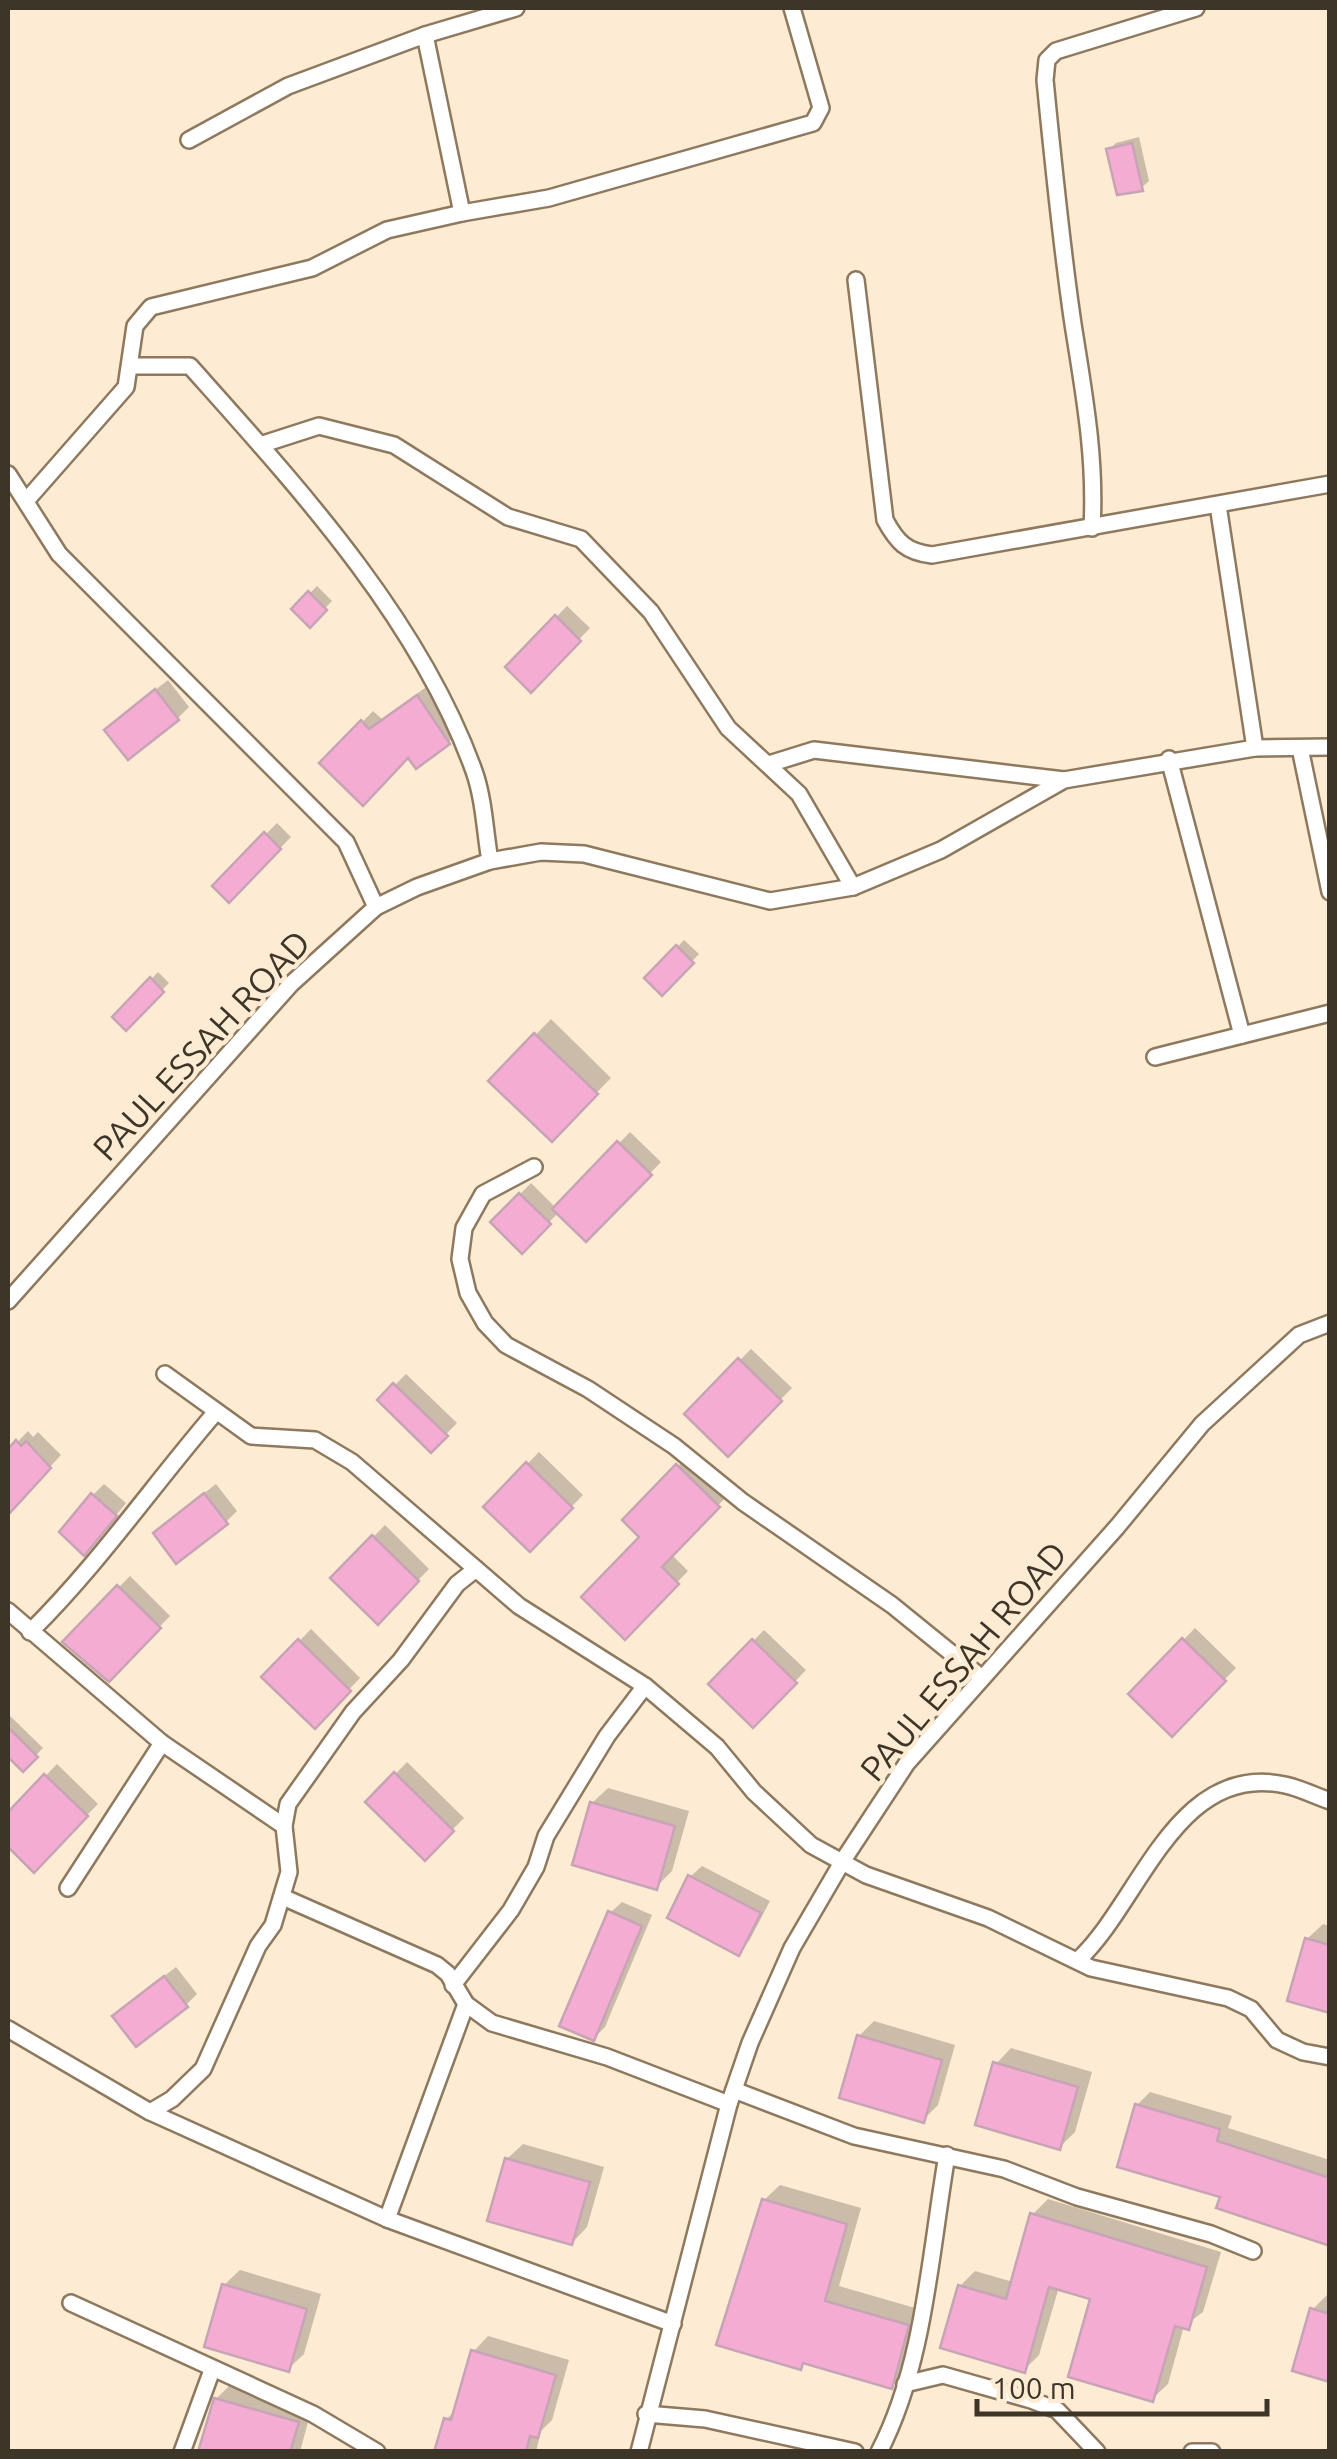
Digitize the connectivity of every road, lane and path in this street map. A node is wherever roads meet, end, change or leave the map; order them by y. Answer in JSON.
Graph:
{"nodes":[{"id":1,"x":516,"y":8,"type":"edge"},
{"id":2,"x":792,"y":8,"type":"edge"},
{"id":3,"x":1196,"y":8,"type":"edge"},
{"id":4,"x":425,"y":35,"type":"junction"},
{"id":5,"x":189,"y":140,"type":"dead end"},
{"id":6,"x":462,"y":212,"type":"junction"},
{"id":7,"x":856,"y":280,"type":"dead end"},
{"id":8,"x":132,"y":366,"type":"junction"},
{"id":9,"x":260,"y":445,"type":"junction"},
{"id":10,"x":8,"y":474,"type":"edge"},
{"id":11,"x":1330,"y":484,"type":"edge"},
{"id":12,"x":26,"y":501,"type":"junction"},
{"id":13,"x":1218,"y":506,"type":"junction"},
{"id":14,"x":1092,"y":528,"type":"junction"},
{"id":15,"x":1330,"y":746,"type":"edge"},
{"id":16,"x":1255,"y":748,"type":"junction"},
{"id":17,"x":1300,"y":748,"type":"junction"},
{"id":18,"x":1169,"y":759,"type":"junction"},
{"id":19,"x":769,"y":764,"type":"junction"},
{"id":20,"x":1064,"y":780,"type":"junction"},
{"id":21,"x":490,"y":861,"type":"junction"},
{"id":22,"x":853,"y":887,"type":"junction"},
{"id":23,"x":1330,"y":892,"type":"edge"},
{"id":24,"x":376,"y":907,"type":"junction"},
{"id":25,"x":1330,"y":1013,"type":"edge"},
{"id":26,"x":1242,"y":1035,"type":"junction"},
{"id":27,"x":1155,"y":1057,"type":"dead end"},
{"id":28,"x":534,"y":1167,"type":"dead end"},
{"id":29,"x":8,"y":1301,"type":"edge"},
{"id":30,"x":1330,"y":1323,"type":"edge"},
{"id":31,"x":164,"y":1374,"type":"dead end"},
{"id":32,"x":215,"y":1412,"type":"junction"},
{"id":33,"x":476,"y":1569,"type":"junction"},
{"id":34,"x":8,"y":1611,"type":"edge"},
{"id":35,"x":30,"y":1632,"type":"junction"},
{"id":36,"x":982,"y":1678,"type":"junction"},
{"id":37,"x":645,"y":1686,"type":"junction"},
{"id":38,"x":162,"y":1743,"type":"junction"},
{"id":39,"x":1330,"y":1801,"type":"edge"},
{"id":40,"x":284,"y":1826,"type":"junction"},
{"id":41,"x":844,"y":1859,"type":"junction"},
{"id":42,"x":68,"y":1888,"type":"dead end"},
{"id":43,"x":285,"y":1898,"type":"junction"},
{"id":44,"x":1078,"y":1960,"type":"junction"},
{"id":45,"x":453,"y":1984,"type":"junction"},
{"id":46,"x":466,"y":2004,"type":"junction"},
{"id":47,"x":8,"y":2030,"type":"edge"},
{"id":48,"x":1330,"y":2057,"type":"edge"},
{"id":49,"x":732,"y":2097,"type":"junction"},
{"id":50,"x":150,"y":2112,"type":"junction"},
{"id":51,"x":946,"y":2156,"type":"junction"},
{"id":52,"x":387,"y":2219,"type":"junction"},
{"id":53,"x":1253,"y":2251,"type":"dead end"},
{"id":54,"x":71,"y":2304,"type":"dead end"},
{"id":55,"x":674,"y":2324,"type":"junction"},
{"id":56,"x":212,"y":2370,"type":"junction"},
{"id":57,"x":904,"y":2384,"type":"junction"},
{"id":58,"x":646,"y":2414,"type":"junction"},
{"id":59,"x":876,"y":2451,"type":"edge"},
{"id":60,"x":182,"y":2452,"type":"edge"},
{"id":61,"x":377,"y":2452,"type":"edge"},
{"id":62,"x":639,"y":2452,"type":"edge"},
{"id":63,"x":854,"y":2452,"type":"edge"},
{"id":64,"x":1097,"y":2452,"type":"edge"},
{"id":65,"x":1192,"y":2452,"type":"edge"},
{"id":66,"x":1212,"y":2452,"type":"edge"}],
"edges":[{"from":1,"to":4,"type":"street"},
{"from":2,"to":6,"type":"street"},
{"from":3,"to":14,"type":"street"},
{"from":4,"to":5,"type":"street"},
{"from":4,"to":6,"type":"street"},
{"from":6,"to":8,"type":"street"},
{"from":7,"to":14,"type":"street"},
{"from":8,"to":9,"type":"street"},
{"from":8,"to":12,"type":"street"},
{"from":9,"to":19,"type":"street"},
{"from":9,"to":21,"type":"street"},
{"from":10,"to":12,"type":"street"},
{"from":11,"to":13,"type":"street"},
{"from":12,"to":24,"type":"street"},
{"from":13,"to":14,"type":"street"},
{"from":13,"to":16,"type":"street"},
{"from":15,"to":17,"type":"street","name":"PAUL ESSAH ROAD"},
{"from":16,"to":17,"type":"street","name":"PAUL ESSAH ROAD"},
{"from":16,"to":18,"type":"street","name":"PAUL ESSAH ROAD"},
{"from":17,"to":23,"type":"street"},
{"from":18,"to":20,"type":"street","name":"PAUL ESSAH ROAD"},
{"from":18,"to":26,"type":"street"},
{"from":19,"to":20,"type":"street"},
{"from":19,"to":22,"type":"street"},
{"from":20,"to":22,"type":"street","name":"PAUL ESSAH ROAD"},
{"from":21,"to":22,"type":"street","name":"PAUL ESSAH ROAD"},
{"from":21,"to":24,"type":"street","name":"PAUL ESSAH ROAD"},
{"from":24,"to":29,"type":"street","name":"PAUL ESSAH ROAD"},
{"from":25,"to":26,"type":"street"},
{"from":26,"to":27,"type":"street"},
{"from":28,"to":36,"type":"street"},
{"from":30,"to":36,"type":"street","name":"PAUL ESSAH ROAD"},
{"from":31,"to":32,"type":"street"},
{"from":32,"to":33,"type":"street"},
{"from":32,"to":35,"type":"street"},
{"from":33,"to":37,"type":"street"},
{"from":33,"to":40,"type":"street"},
{"from":34,"to":35,"type":"street"},
{"from":35,"to":38,"type":"street"},
{"from":36,"to":41,"type":"street","name":"PAUL ESSAH ROAD"},
{"from":37,"to":41,"type":"street"},
{"from":37,"to":45,"type":"street"},
{"from":38,"to":40,"type":"street"},
{"from":38,"to":42,"type":"street"},
{"from":39,"to":44,"type":"street"},
{"from":40,"to":43,"type":"street"},
{"from":41,"to":44,"type":"street"},
{"from":41,"to":49,"type":"street","name":"PAUL ESSAH ROAD"},
{"from":43,"to":45,"type":"street"},
{"from":43,"to":50,"type":"street"},
{"from":44,"to":48,"type":"street"},
{"from":45,"to":46,"type":"street"},
{"from":46,"to":49,"type":"street"},
{"from":46,"to":52,"type":"street"},
{"from":47,"to":50,"type":"street"},
{"from":49,"to":51,"type":"street"},
{"from":49,"to":55,"type":"street","name":"PAUL ESSAH ROAD"},
{"from":50,"to":52,"type":"street"},
{"from":51,"to":53,"type":"street"},
{"from":51,"to":57,"type":"street"},
{"from":52,"to":55,"type":"street"},
{"from":54,"to":56,"type":"street"},
{"from":55,"to":58,"type":"street","name":"PAUL ESSAH ROAD"},
{"from":56,"to":60,"type":"street"},
{"from":56,"to":61,"type":"street"},
{"from":57,"to":59,"type":"street"},
{"from":57,"to":64,"type":"street"},
{"from":58,"to":62,"type":"street","name":"PAUL ESSAH ROAD"},
{"from":58,"to":63,"type":"street"},
{"from":65,"to":66,"type":"street"}]}
